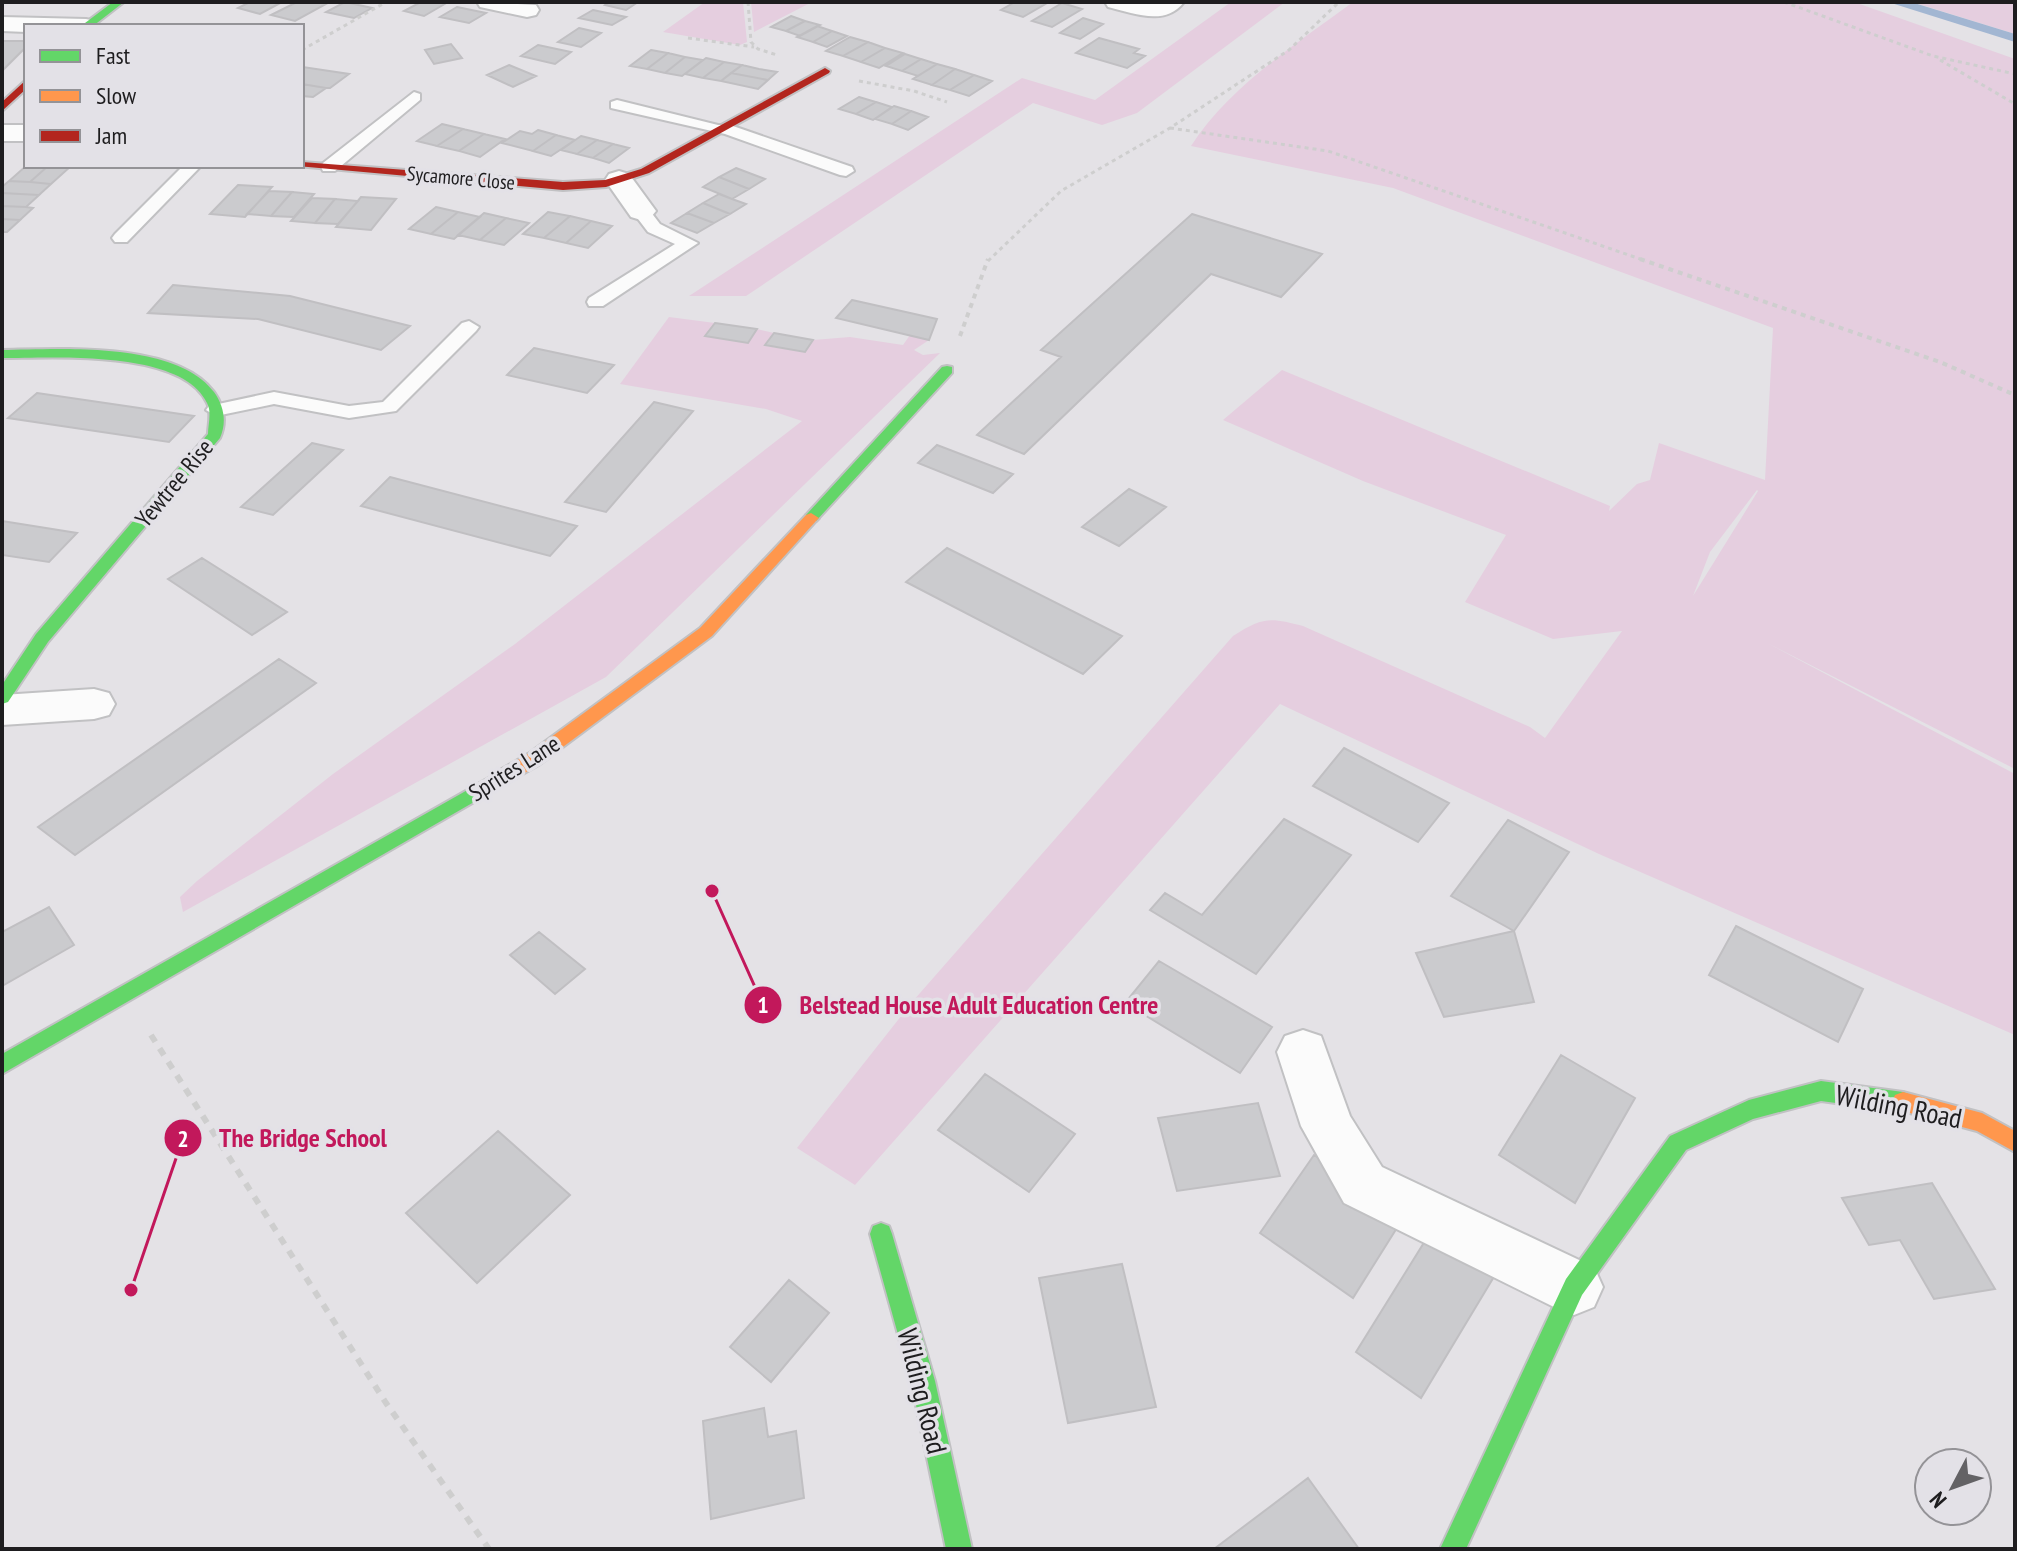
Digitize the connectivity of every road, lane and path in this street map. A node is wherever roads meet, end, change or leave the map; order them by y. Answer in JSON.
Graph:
{"nodes":[{"id":1,"x":119,"y":2,"type":"edge"},
{"id":2,"x":386,"y":2,"type":"edge"},
{"id":3,"x":489,"y":2,"type":"edge"},
{"id":4,"x":1117,"y":2,"type":"edge"},
{"id":5,"x":1172,"y":2,"type":"edge"},
{"id":6,"x":1339,"y":2,"type":"edge"},
{"id":7,"x":1784,"y":2,"type":"edge"},
{"id":8,"x":527,"y":10,"type":"dead end"},
{"id":9,"x":2,"y":24,"type":"edge"},
{"id":10,"x":89,"y":24,"type":"edge"},
{"id":11,"x":24,"y":25,"type":"edge"},
{"id":12,"x":688,"y":38,"type":"dead end"},
{"id":13,"x":755,"y":47,"type":"dead end"},
{"id":14,"x":304,"y":49,"type":"edge"},
{"id":15,"x":1933,"y":56,"type":"junction"},
{"id":16,"x":825,"y":71,"type":"dead end"},
{"id":17,"x":2015,"y":74,"type":"edge"},
{"id":18,"x":24,"y":85,"type":"edge"},
{"id":19,"x":414,"y":97,"type":"dead end"},
{"id":20,"x":2015,"y":104,"type":"edge"},
{"id":21,"x":617,"y":105,"type":"dead end"},
{"id":22,"x":2,"y":108,"type":"edge"},
{"id":23,"x":1170,"y":128,"type":"junction"},
{"id":24,"x":722,"y":129,"type":"junction"},
{"id":25,"x":2,"y":133,"type":"edge"},
{"id":26,"x":24,"y":133,"type":"edge"},
{"id":27,"x":304,"y":165,"type":"edge"},
{"id":28,"x":329,"y":167,"type":"junction"},
{"id":29,"x":191,"y":168,"type":"edge"},
{"id":30,"x":846,"y":171,"type":"dead end"},
{"id":31,"x":619,"y":180,"type":"junction"},
{"id":32,"x":641,"y":211,"type":"joint"},
{"id":33,"x":121,"y":238,"type":"dead end"},
{"id":34,"x":596,"y":302,"type":"dead end"},
{"id":35,"x":469,"y":327,"type":"dead end"},
{"id":36,"x":2,"y":354,"type":"edge"},
{"id":37,"x":947,"y":370,"type":"joint"},
{"id":38,"x":2015,"y":395,"type":"edge"},
{"id":39,"x":216,"y":410,"type":"junction"},
{"id":40,"x":2,"y":698,"type":"edge"},
{"id":41,"x":94,"y":704,"type":"dead end"},
{"id":42,"x":2,"y":710,"type":"edge"},
{"id":43,"x":125,"y":993,"type":"junction"},
{"id":44,"x":1303,"y":1052,"type":"dead end"},
{"id":45,"x":2,"y":1065,"type":"edge"},
{"id":46,"x":2015,"y":1142,"type":"edge"},
{"id":47,"x":881,"y":1234,"type":"dead end"},
{"id":48,"x":1574,"y":1287,"type":"junction"},
{"id":49,"x":489,"y":1549,"type":"edge"},
{"id":50,"x":959,"y":1549,"type":"edge"},
{"id":51,"x":1453,"y":1549,"type":"edge"}],
"edges":[{"from":1,"to":10,"type":"street"},
{"from":2,"to":14,"type":"path"},
{"from":3,"to":8,"type":"street"},
{"from":4,"to":5,"type":"street"},
{"from":6,"to":23,"type":"path"},
{"from":7,"to":15,"type":"path"},
{"from":9,"to":11,"type":"street"},
{"from":12,"to":13,"type":"path"},
{"from":15,"to":17,"type":"path"},
{"from":15,"to":20,"type":"path"},
{"from":16,"to":24,"type":"street","name":"Sycamore Close"},
{"from":18,"to":22,"type":"street"},
{"from":19,"to":28,"type":"lane"},
{"from":21,"to":24,"type":"lane"},
{"from":23,"to":37,"type":"path"},
{"from":23,"to":38,"type":"path"},
{"from":24,"to":30,"type":"lane"},
{"from":24,"to":31,"type":"street","name":"Sycamore Close"},
{"from":25,"to":26,"type":"street"},
{"from":27,"to":28,"type":"street","name":"Sycamore Close"},
{"from":28,"to":31,"type":"street","name":"Sycamore Close"},
{"from":29,"to":33,"type":"lane"},
{"from":31,"to":32,"type":"street"},
{"from":32,"to":34,"type":"lane"},
{"from":35,"to":39,"type":"lane"},
{"from":36,"to":39,"type":"street","name":"Yewtree Rise"},
{"from":37,"to":43,"type":"street","name":"Sprites Lane"},
{"from":39,"to":40,"type":"street","name":"Yewtree Rise"},
{"from":41,"to":42,"type":"street"},
{"from":43,"to":45,"type":"street","name":"Sprites Lane"},
{"from":43,"to":49,"type":"path"},
{"from":44,"to":48,"type":"street"},
{"from":46,"to":48,"type":"street","name":"Wilding Road"},
{"from":47,"to":50,"type":"street","name":"Wilding Road"},
{"from":48,"to":51,"type":"street","name":"Wilding Road"}]}
